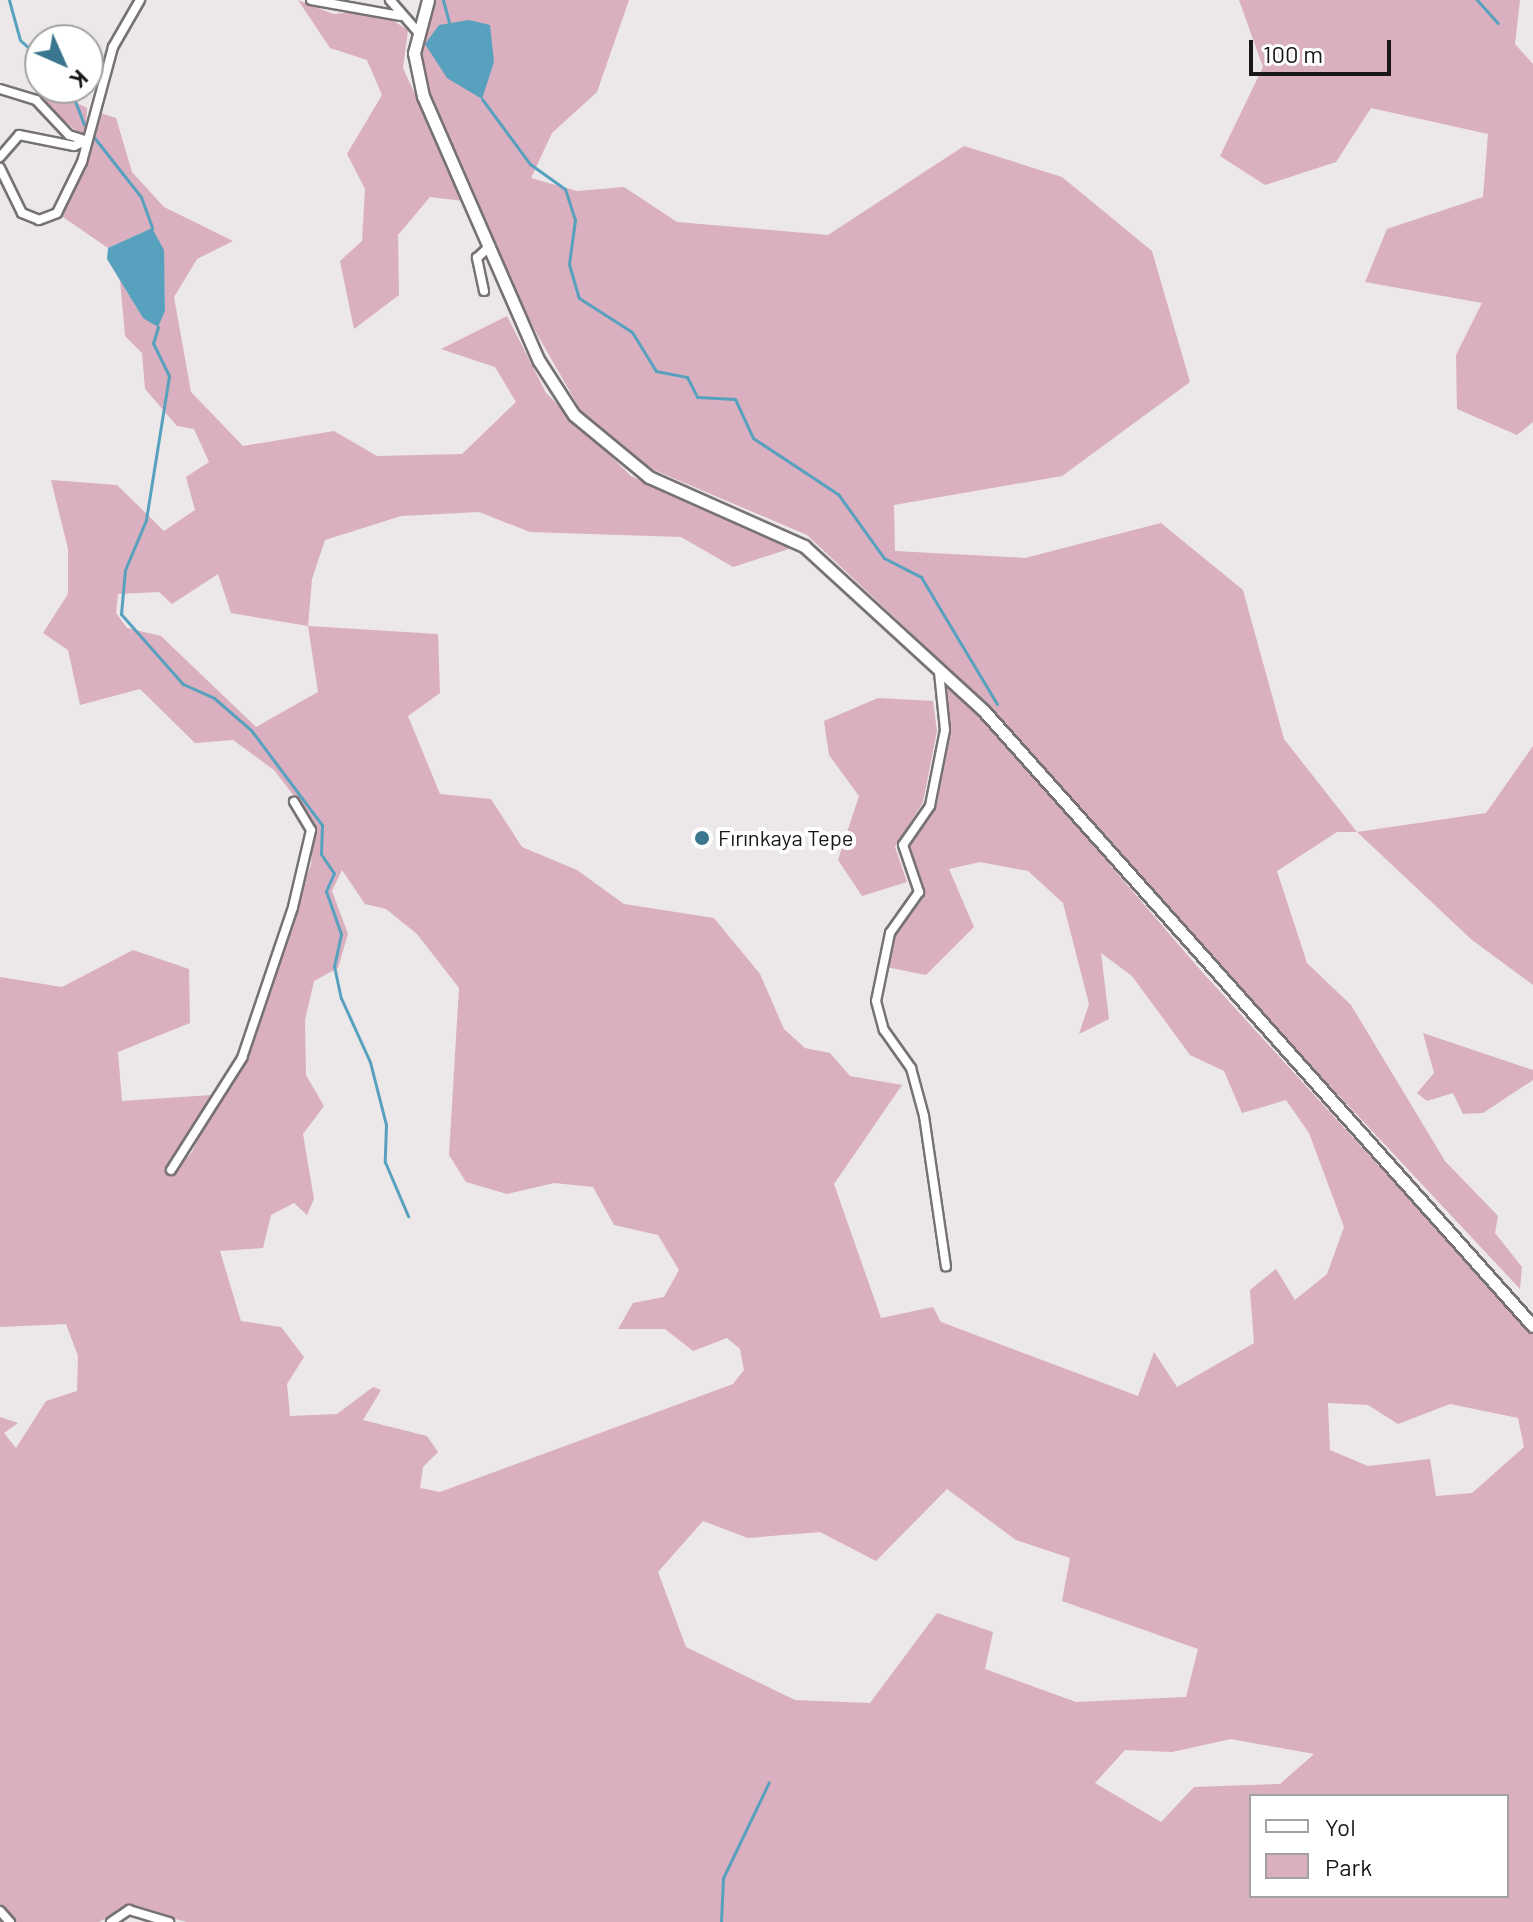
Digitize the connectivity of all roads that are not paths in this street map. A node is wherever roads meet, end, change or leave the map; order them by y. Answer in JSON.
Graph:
{"nodes":[{"id":1,"x":140,"y":0,"type":"edge"},
{"id":2,"x":311,"y":0,"type":"edge"},
{"id":3,"x":390,"y":0,"type":"edge"},
{"id":4,"x":428,"y":0,"type":"edge"},
{"id":5,"x":400,"y":16,"type":"junction"},
{"id":6,"x":417,"y":31,"type":"junction"},
{"id":7,"x":0,"y":89,"type":"edge"},
{"id":8,"x":87,"y":141,"type":"junction"},
{"id":9,"x":0,"y":157,"type":"edge"},
{"id":10,"x":0,"y":168,"type":"edge"},
{"id":11,"x":490,"y":246,"type":"junction"},
{"id":12,"x":484,"y":291,"type":"dead end"},
{"id":13,"x":939,"y":672,"type":"junction"},
{"id":14,"x":294,"y":802,"type":"dead end"},
{"id":15,"x":171,"y":1170,"type":"dead end"},
{"id":16,"x":946,"y":1266,"type":"dead end"},
{"id":17,"x":1533,"y":1326,"type":"edge"},
{"id":18,"x":0,"y":1911,"type":"edge"},
{"id":19,"x":10,"y":1922,"type":"edge"},
{"id":20,"x":111,"y":1922,"type":"edge"},
{"id":21,"x":169,"y":1922,"type":"edge"}],
"edges":[{"from":1,"to":8,"type":"street"},
{"from":2,"to":5,"type":"street"},
{"from":3,"to":5,"type":"street"},
{"from":4,"to":6,"type":"street"},
{"from":5,"to":6,"type":"street"},
{"from":6,"to":11,"type":"street"},
{"from":7,"to":8,"type":"street"},
{"from":8,"to":9,"type":"street"},
{"from":8,"to":10,"type":"street"},
{"from":11,"to":12,"type":"street"},
{"from":11,"to":13,"type":"street"},
{"from":13,"to":16,"type":"street"},
{"from":13,"to":17,"type":"street"},
{"from":14,"to":15,"type":"street"},
{"from":18,"to":19,"type":"street"},
{"from":20,"to":21,"type":"street"}]}
